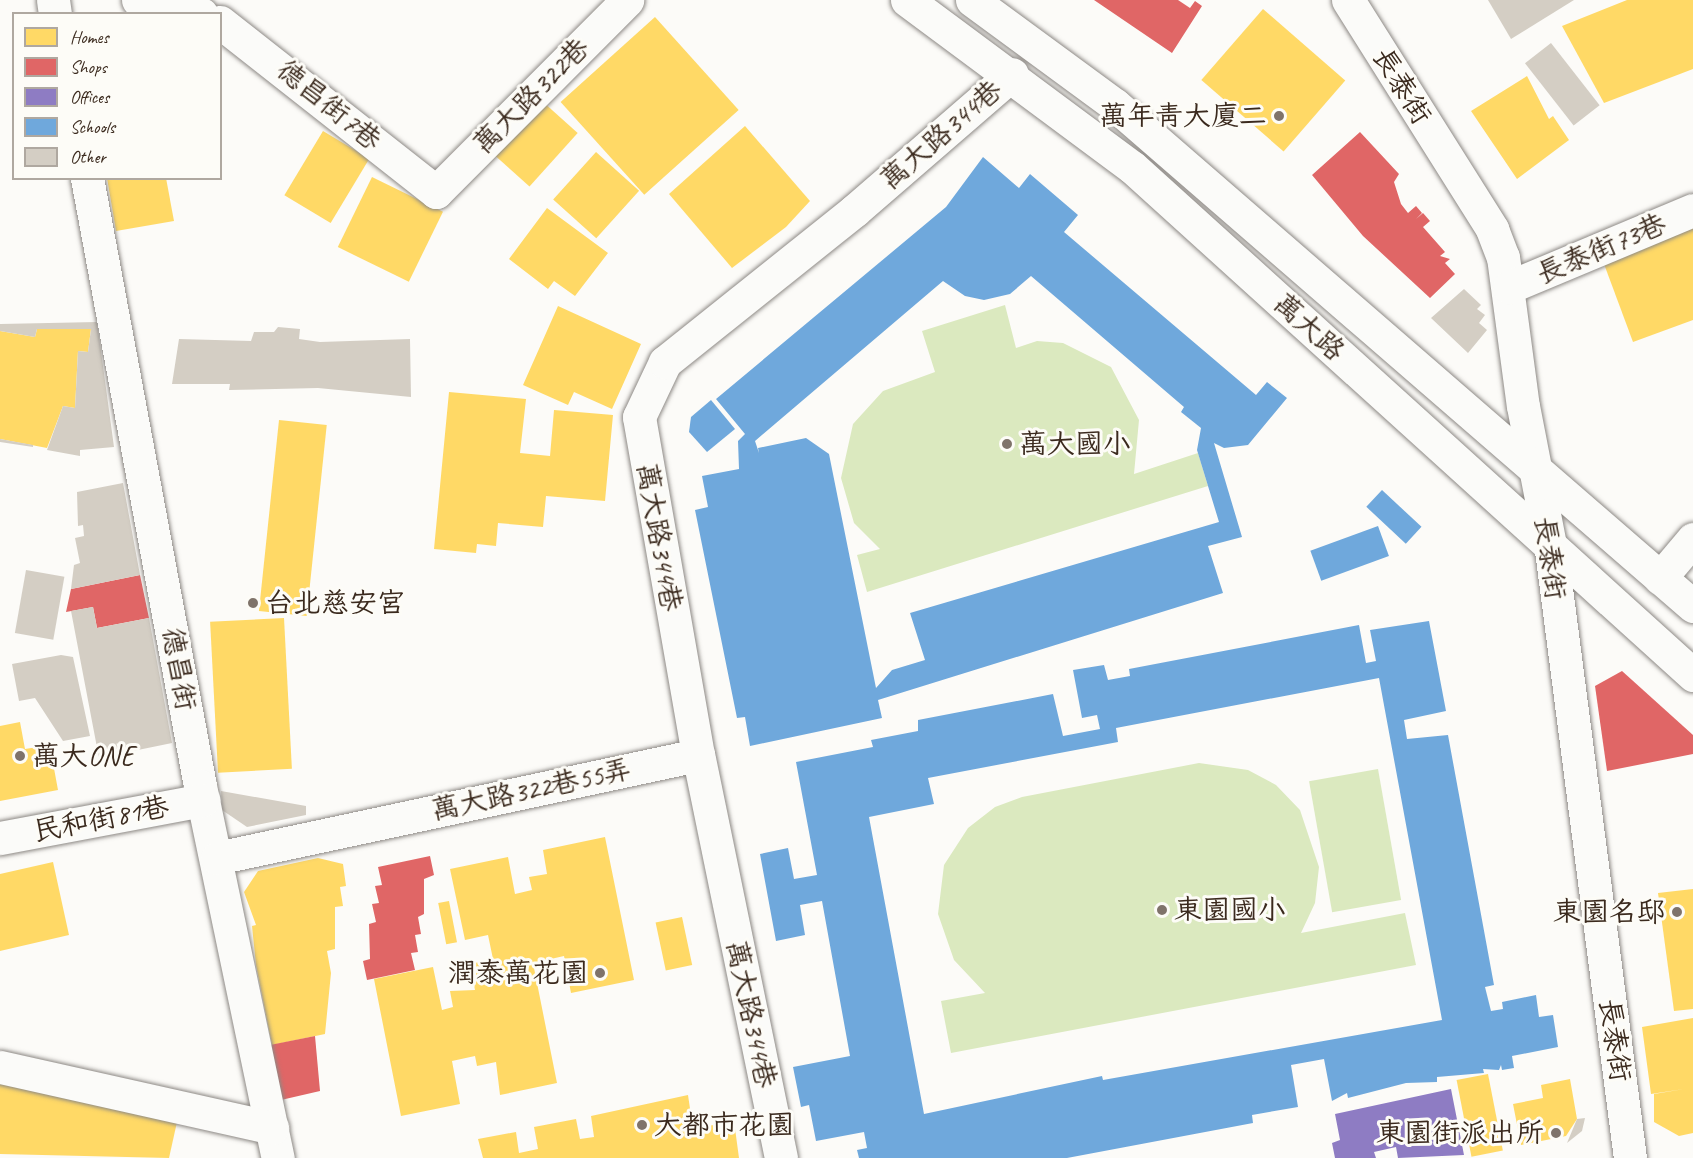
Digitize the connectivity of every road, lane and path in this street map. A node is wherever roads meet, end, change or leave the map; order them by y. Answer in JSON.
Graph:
{"nodes":[{"id":1,"x":138,"y":0,"type":"edge"},
{"id":2,"x":627,"y":0,"type":"edge"},
{"id":3,"x":907,"y":0,"type":"edge"},
{"id":4,"x":972,"y":0,"type":"edge"},
{"id":5,"x":1348,"y":0,"type":"edge"},
{"id":6,"x":192,"y":12,"type":"edge"},
{"id":7,"x":222,"y":24,"type":"edge"},
{"id":8,"x":1012,"y":74,"type":"junction"},
{"id":9,"x":87,"y":180,"type":"edge"},
{"id":10,"x":436,"y":192,"type":"joint"},
{"id":11,"x":1693,"y":210,"type":"edge"},
{"id":12,"x":1509,"y":287,"type":"junction"},
{"id":13,"x":1536,"y":471,"type":"junction"},
{"id":14,"x":1693,"y":539,"type":"edge"},
{"id":15,"x":1551,"y":550,"type":"junction"},
{"id":16,"x":1660,"y":578,"type":"junction"},
{"id":17,"x":1693,"y":606,"type":"edge"},
{"id":18,"x":1693,"y":675,"type":"edge"},
{"id":19,"x":698,"y":755,"type":"junction"},
{"id":20,"x":203,"y":800,"type":"junction"},
{"id":21,"x":0,"y":838,"type":"edge"},
{"id":22,"x":217,"y":858,"type":"junction"},
{"id":23,"x":0,"y":1067,"type":"edge"},
{"id":24,"x":275,"y":1143,"type":"edge"},
{"id":25,"x":781,"y":1158,"type":"edge"},
{"id":26,"x":1630,"y":1158,"type":"edge"}],
"edges":[{"from":1,"to":6,"type":"street"},
{"from":2,"to":10,"type":"street","name":"萬大路322巷"},
{"from":3,"to":8,"type":"street","name":"萬大路"},
{"from":4,"to":13,"type":"street","name":"萬大路"},
{"from":5,"to":12,"type":"street","name":"長泰街"},
{"from":7,"to":10,"type":"street","name":"德昌街7巷"},
{"from":8,"to":15,"type":"street","name":"萬大路"},
{"from":8,"to":19,"type":"street","name":"萬大路344巷"},
{"from":9,"to":20,"type":"street","name":"德昌街"},
{"from":11,"to":12,"type":"street","name":"長泰街73巷"},
{"from":12,"to":13,"type":"street","name":"長泰街"},
{"from":13,"to":15,"type":"street","name":"長泰街"},
{"from":13,"to":16,"type":"street","name":"萬大路"},
{"from":14,"to":16,"type":"street"},
{"from":15,"to":18,"type":"street","name":"萬大路"},
{"from":15,"to":26,"type":"street","name":"長泰街"},
{"from":16,"to":17,"type":"street","name":"萬大路"},
{"from":19,"to":22,"type":"street","name":"萬大路322巷55弄"},
{"from":19,"to":25,"type":"street","name":"萬大路344巷"},
{"from":20,"to":21,"type":"street","name":"民和街81巷"},
{"from":20,"to":22,"type":"street","name":"德昌街"},
{"from":22,"to":24,"type":"street","name":"德昌街"},
{"from":23,"to":24,"type":"street"}]}
